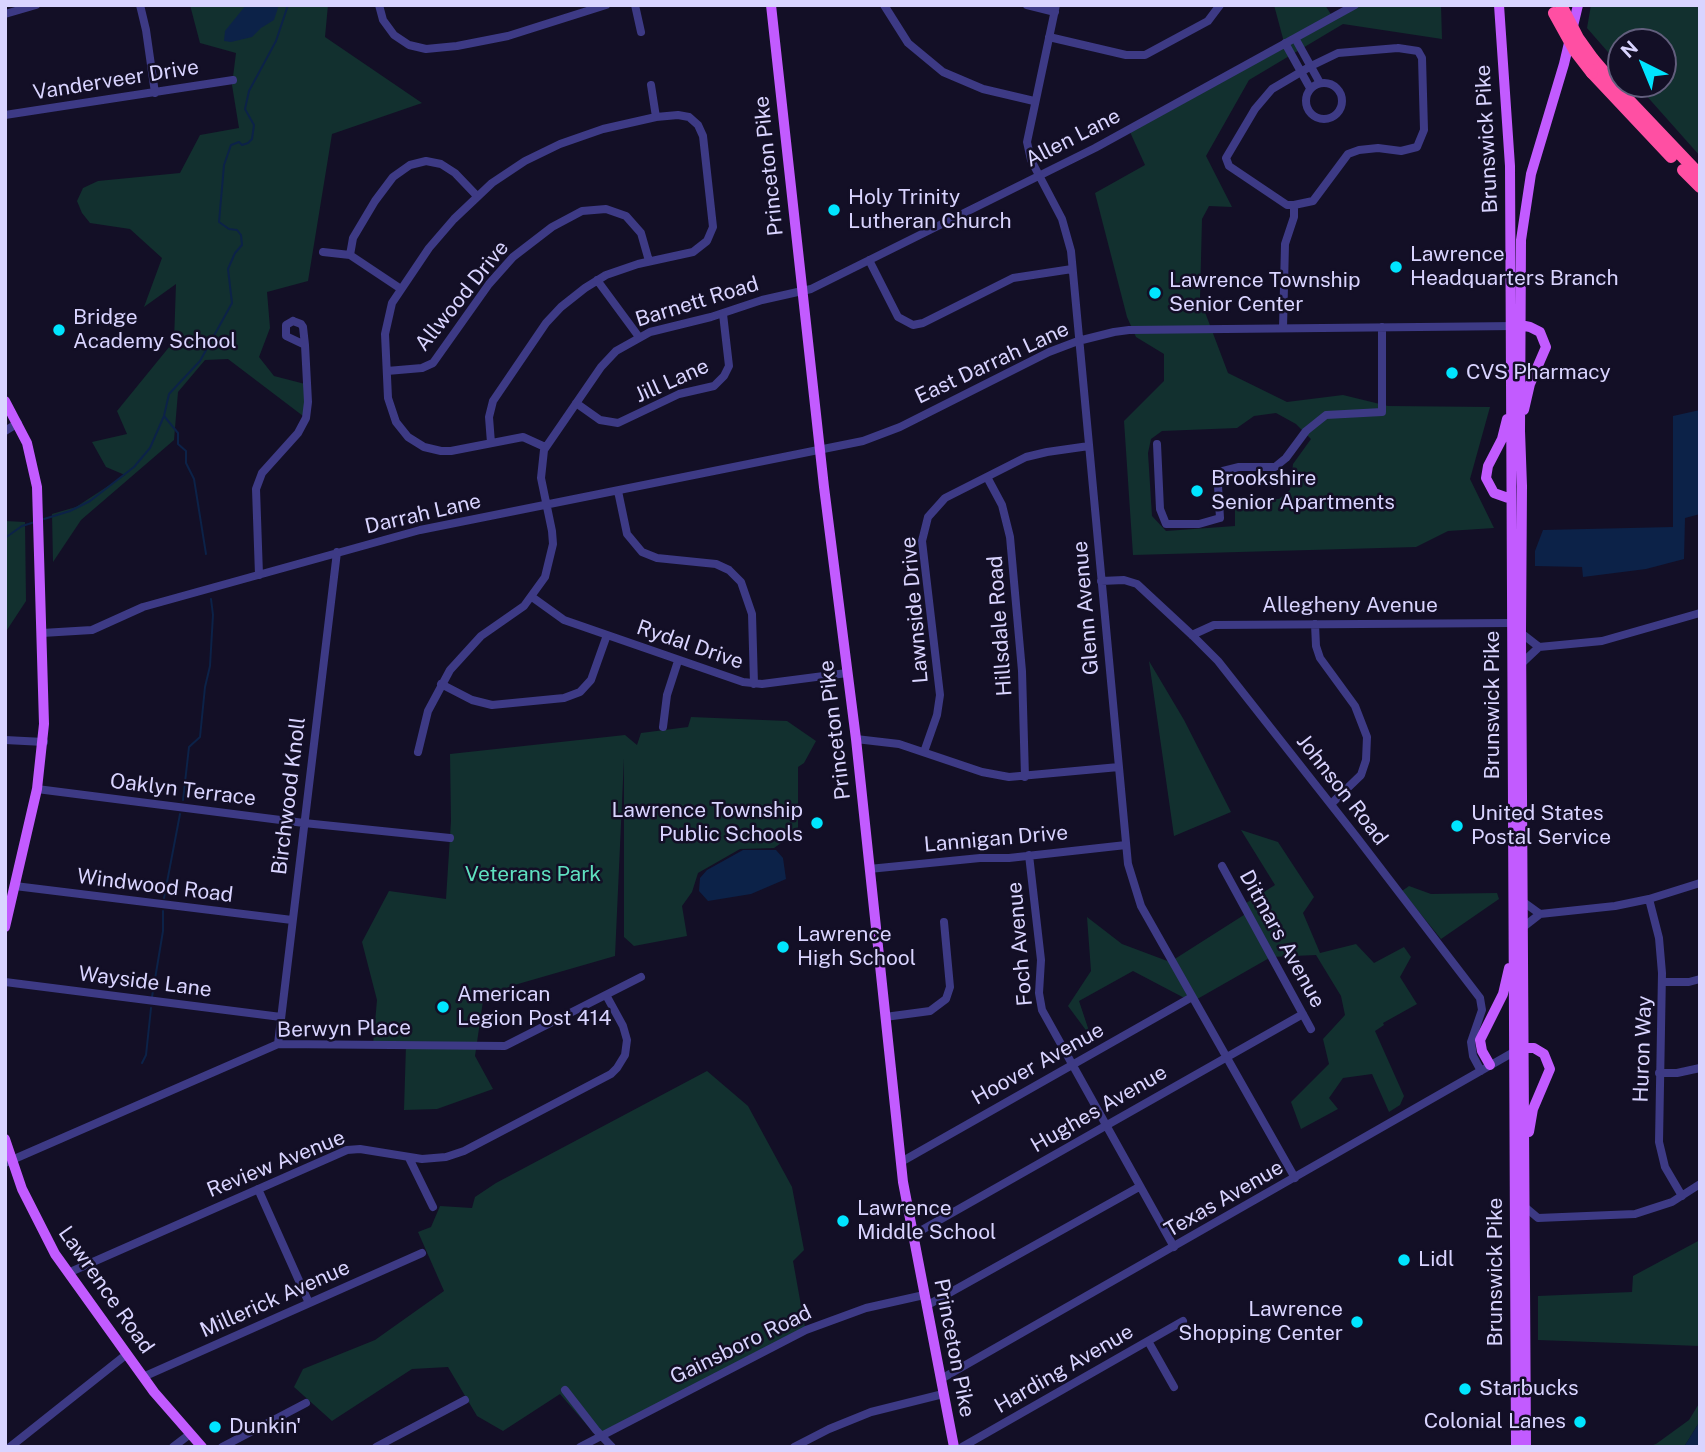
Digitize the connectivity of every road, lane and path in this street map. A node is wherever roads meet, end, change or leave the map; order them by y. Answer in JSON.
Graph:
{"nodes":[{"id":1,"x":36,"y":5,"type":"edge"},
{"id":2,"x":140,"y":5,"type":"edge"},
{"id":3,"x":379,"y":5,"type":"edge"},
{"id":4,"x":606,"y":5,"type":"edge"},
{"id":5,"x":635,"y":5,"type":"edge"},
{"id":6,"x":771,"y":5,"type":"edge"},
{"id":7,"x":884,"y":5,"type":"edge"},
{"id":8,"x":1027,"y":5,"type":"edge"},
{"id":9,"x":1220,"y":5,"type":"edge"},
{"id":10,"x":1355,"y":5,"type":"edge"},
{"id":11,"x":1499,"y":5,"type":"edge"},
{"id":12,"x":1578,"y":5,"type":"edge"},
{"id":13,"x":1556,"y":8,"type":"edge"},
{"id":14,"x":1056,"y":9,"type":"edge"},
{"id":15,"x":5,"y":13,"type":"edge"},
{"id":16,"x":641,"y":32,"type":"dead end"},
{"id":17,"x":1049,"y":37,"type":"junction"},
{"id":18,"x":1295,"y":38,"type":"junction"},
{"id":19,"x":1286,"y":43,"type":"junction"},
{"id":20,"x":1311,"y":66,"type":"junction"},
{"id":21,"x":1301,"y":71,"type":"junction"},
{"id":22,"x":233,"y":80,"type":"dead end"},
{"id":23,"x":1320,"y":83,"type":"junction"},
{"id":24,"x":651,"y":85,"type":"dead end"},
{"id":25,"x":1310,"y":88,"type":"junction"},
{"id":26,"x":155,"y":93,"type":"junction"},
{"id":27,"x":1034,"y":101,"type":"junction"},
{"id":28,"x":5,"y":115,"type":"edge"},
{"id":29,"x":656,"y":117,"type":"junction"},
{"id":30,"x":1040,"y":175,"type":"junction"},
{"id":31,"x":1700,"y":175,"type":"edge"},
{"id":32,"x":1700,"y":187,"type":"edge"},
{"id":33,"x":477,"y":196,"type":"junction"},
{"id":34,"x":1294,"y":205,"type":"junction"},
{"id":35,"x":323,"y":252,"type":"dead end"},
{"id":36,"x":350,"y":255,"type":"junction"},
{"id":37,"x":869,"y":260,"type":"junction"},
{"id":38,"x":649,"y":261,"type":"junction"},
{"id":39,"x":1072,"y":269,"type":"junction"},
{"id":40,"x":597,"y":280,"type":"junction"},
{"id":41,"x":401,"y":289,"type":"junction"},
{"id":42,"x":803,"y":292,"type":"junction"},
{"id":43,"x":723,"y":313,"type":"junction"},
{"id":44,"x":1515,"y":326,"type":"junction"},
{"id":45,"x":1382,"y":327,"type":"junction"},
{"id":46,"x":1283,"y":328,"type":"junction"},
{"id":47,"x":639,"y":337,"type":"junction"},
{"id":48,"x":1079,"y":341,"type":"junction"},
{"id":49,"x":304,"y":345,"type":"dead end"},
{"id":50,"x":387,"y":371,"type":"junction"},
{"id":51,"x":1511,"y":391,"type":"junction"},
{"id":52,"x":5,"y":401,"type":"edge"},
{"id":53,"x":576,"y":402,"type":"junction"},
{"id":54,"x":18,"y":423,"type":"junction"},
{"id":55,"x":5,"y":430,"type":"edge"},
{"id":56,"x":1520,"y":431,"type":"junction"},
{"id":57,"x":491,"y":443,"type":"junction"},
{"id":58,"x":1157,"y":444,"type":"dead end"},
{"id":59,"x":1089,"y":446,"type":"junction"},
{"id":60,"x":545,"y":447,"type":"junction"},
{"id":61,"x":820,"y":451,"type":"junction"},
{"id":62,"x":987,"y":477,"type":"junction"},
{"id":63,"x":618,"y":491,"type":"junction"},
{"id":64,"x":1518,"y":494,"type":"junction"},
{"id":65,"x":547,"y":505,"type":"junction"},
{"id":66,"x":337,"y":552,"type":"junction"},
{"id":67,"x":259,"y":575,"type":"junction"},
{"id":68,"x":1101,"y":581,"type":"junction"},
{"id":69,"x":532,"y":597,"type":"junction"},
{"id":70,"x":1700,"y":613,"type":"edge"},
{"id":71,"x":1512,"y":623,"type":"junction"},
{"id":72,"x":1315,"y":624,"type":"junction"},
{"id":73,"x":1521,"y":632,"type":"junction"},
{"id":74,"x":42,"y":633,"type":"junction"},
{"id":75,"x":607,"y":635,"type":"junction"},
{"id":76,"x":1192,"y":635,"type":"junction"},
{"id":77,"x":1539,"y":647,"type":"junction"},
{"id":78,"x":678,"y":661,"type":"junction"},
{"id":79,"x":1521,"y":664,"type":"junction"},
{"id":80,"x":848,"y":673,"type":"junction"},
{"id":81,"x":441,"y":684,"type":"junction"},
{"id":82,"x":754,"y":684,"type":"junction"},
{"id":83,"x":663,"y":727,"type":"dead end"},
{"id":84,"x":856,"y":739,"type":"junction"},
{"id":85,"x":5,"y":740,"type":"edge"},
{"id":86,"x":44,"y":741,"type":"junction"},
{"id":87,"x":418,"y":752,"type":"dead end"},
{"id":88,"x":924,"y":752,"type":"junction"},
{"id":89,"x":1119,"y":767,"type":"junction"},
{"id":90,"x":1025,"y":777,"type":"junction"},
{"id":91,"x":37,"y":789,"type":"junction"},
{"id":92,"x":1331,"y":804,"type":"junction"},
{"id":93,"x":304,"y":823,"type":"junction"},
{"id":94,"x":450,"y":838,"type":"dead end"},
{"id":95,"x":1126,"y":845,"type":"junction"},
{"id":96,"x":1030,"y":855,"type":"junction"},
{"id":97,"x":1222,"y":866,"type":"dead end"},
{"id":98,"x":870,"y":869,"type":"junction"},
{"id":99,"x":1700,"y":883,"type":"edge"},
{"id":100,"x":15,"y":886,"type":"junction"},
{"id":101,"x":1649,"y":899,"type":"junction"},
{"id":102,"x":1522,"y":901,"type":"junction"},
{"id":103,"x":1540,"y":914,"type":"junction"},
{"id":104,"x":292,"y":920,"type":"junction"},
{"id":105,"x":944,"y":922,"type":"dead end"},
{"id":106,"x":5,"y":927,"type":"edge"},
{"id":107,"x":1522,"y":928,"type":"junction"},
{"id":108,"x":1513,"y":939,"type":"junction"},
{"id":109,"x":638,"y":978,"type":"dead end"},
{"id":110,"x":1700,"y":979,"type":"edge"},
{"id":111,"x":5,"y":982,"type":"edge"},
{"id":112,"x":1662,"y":982,"type":"junction"},
{"id":113,"x":606,"y":995,"type":"junction"},
{"id":114,"x":1192,"y":998,"type":"junction"},
{"id":115,"x":1303,"y":1014,"type":"junction"},
{"id":116,"x":281,"y":1017,"type":"junction"},
{"id":117,"x":885,"y":1017,"type":"junction"},
{"id":118,"x":1311,"y":1029,"type":"dead end"},
{"id":119,"x":278,"y":1044,"type":"junction"},
{"id":120,"x":1519,"y":1049,"type":"junction"},
{"id":121,"x":1227,"y":1057,"type":"junction"},
{"id":122,"x":1071,"y":1065,"type":"junction"},
{"id":123,"x":1490,"y":1065,"type":"junction"},
{"id":124,"x":1700,"y":1068,"type":"edge"},
{"id":125,"x":1481,"y":1071,"type":"junction"},
{"id":126,"x":1659,"y":1073,"type":"junction"},
{"id":127,"x":1105,"y":1126,"type":"junction"},
{"id":128,"x":5,"y":1139,"type":"edge"},
{"id":129,"x":409,"y":1158,"type":"junction"},
{"id":130,"x":8,"y":1162,"type":"edge"},
{"id":131,"x":901,"y":1162,"type":"junction"},
{"id":132,"x":1524,"y":1168,"type":"junction"},
{"id":133,"x":1295,"y":1178,"type":"junction"},
{"id":134,"x":1700,"y":1184,"type":"edge"},
{"id":135,"x":1139,"y":1187,"type":"junction"},
{"id":136,"x":258,"y":1189,"type":"junction"},
{"id":137,"x":1682,"y":1196,"type":"junction"},
{"id":138,"x":433,"y":1207,"type":"dead end"},
{"id":139,"x":1525,"y":1207,"type":"junction"},
{"id":140,"x":1538,"y":1218,"type":"junction"},
{"id":141,"x":1525,"y":1231,"type":"junction"},
{"id":142,"x":913,"y":1235,"type":"junction"},
{"id":143,"x":1174,"y":1247,"type":"junction"},
{"id":144,"x":422,"y":1253,"type":"dead end"},
{"id":145,"x":68,"y":1273,"type":"junction"},
{"id":146,"x":924,"y":1295,"type":"junction"},
{"id":147,"x":309,"y":1303,"type":"junction"},
{"id":148,"x":926,"y":1306,"type":"junction"},
{"id":149,"x":1183,"y":1321,"type":"dead end"},
{"id":150,"x":1148,"y":1341,"type":"junction"},
{"id":151,"x":127,"y":1354,"type":"junction"},
{"id":152,"x":143,"y":1377,"type":"junction"},
{"id":153,"x":941,"y":1379,"type":"junction"},
{"id":154,"x":1174,"y":1387,"type":"dead end"},
{"id":155,"x":565,"y":1390,"type":"dead end"},
{"id":156,"x":943,"y":1394,"type":"junction"},
{"id":157,"x":465,"y":1400,"type":"dead end"},
{"id":158,"x":306,"y":1403,"type":"dead end"},
{"id":159,"x":190,"y":1434,"type":"junction"},
{"id":160,"x":601,"y":1436,"type":"junction"},
{"id":161,"x":10,"y":1447,"type":"edge"},
{"id":162,"x":173,"y":1447,"type":"edge"},
{"id":163,"x":202,"y":1447,"type":"edge"},
{"id":164,"x":222,"y":1447,"type":"edge"},
{"id":165,"x":376,"y":1447,"type":"edge"},
{"id":166,"x":580,"y":1447,"type":"edge"},
{"id":167,"x":612,"y":1447,"type":"edge"},
{"id":168,"x":794,"y":1447,"type":"edge"},
{"id":169,"x":954,"y":1447,"type":"edge"},
{"id":170,"x":962,"y":1447,"type":"edge"},
{"id":171,"x":1516,"y":1447,"type":"edge"},
{"id":172,"x":1526,"y":1447,"type":"edge"}],
"edges":[{"from":1,"to":15,"type":"street"},
{"from":2,"to":26,"type":"street"},
{"from":3,"to":4,"type":"street"},
{"from":5,"to":16,"type":"street"},
{"from":6,"to":42,"type":"main road","name":"Princeton Pike"},
{"from":7,"to":27,"type":"street"},
{"from":8,"to":14,"type":"street"},
{"from":9,"to":17,"type":"street"},
{"from":10,"to":18,"type":"street","name":"Allen Lane"},
{"from":11,"to":44,"type":"main road","name":"Brunswick Pike"},
{"from":12,"to":44,"type":"main road","name":"Brunswick Pike"},
{"from":13,"to":31,"type":"highway","bridge":true},
{"from":13,"to":32,"type":"highway","bridge":true},
{"from":14,"to":17,"type":"street","name":"Glenn Avenue"},
{"from":17,"to":27,"type":"street","name":"Glenn Avenue"},
{"from":18,"to":19,"type":"street","name":"Allen Lane"},
{"from":18,"to":20,"type":"street"},
{"from":19,"to":21,"type":"street"},
{"from":19,"to":30,"type":"street","name":"Allen Lane"},
{"from":20,"to":21,"type":"street"},
{"from":20,"to":23,"type":"street"},
{"from":20,"to":34,"type":"street"},
{"from":21,"to":25,"type":"street"},
{"from":21,"to":34,"type":"street"},
{"from":22,"to":26,"type":"street","name":"Vanderveer Drive"},
{"from":23,"to":25,"type":"street"},
{"from":23,"to":25,"type":"street"},
{"from":24,"to":29,"type":"street"},
{"from":26,"to":28,"type":"street","name":"Vanderveer Drive"},
{"from":27,"to":30,"type":"street","name":"Glenn Avenue"},
{"from":29,"to":33,"type":"street"},
{"from":29,"to":38,"type":"street"},
{"from":30,"to":37,"type":"street","name":"Allen Lane"},
{"from":30,"to":39,"type":"street","name":"Glenn Avenue"},
{"from":33,"to":36,"type":"street"},
{"from":33,"to":41,"type":"street"},
{"from":34,"to":46,"type":"street"},
{"from":35,"to":36,"type":"street"},
{"from":36,"to":41,"type":"street"},
{"from":37,"to":39,"type":"street"},
{"from":37,"to":42,"type":"street","name":"Allen Lane"},
{"from":38,"to":40,"type":"street"},
{"from":38,"to":50,"type":"street","name":"Allwood Drive"},
{"from":39,"to":48,"type":"street","name":"Glenn Avenue"},
{"from":40,"to":47,"type":"street"},
{"from":40,"to":57,"type":"street"},
{"from":41,"to":50,"type":"street"},
{"from":42,"to":43,"type":"street","name":"Barnett Road"},
{"from":42,"to":61,"type":"main road","name":"Princeton Pike"},
{"from":43,"to":47,"type":"street","name":"Barnett Road"},
{"from":43,"to":53,"type":"street","name":"Jill Lane"},
{"from":44,"to":45,"type":"street","name":"East Darrah Lane"},
{"from":44,"to":51,"type":"main road","name":"Brunswick Pike"},
{"from":44,"to":56,"type":"main road","name":"Brunswick Pike"},
{"from":44,"to":56,"type":"main road"},
{"from":45,"to":46,"type":"street","name":"East Darrah Lane"},
{"from":45,"to":58,"type":"street"},
{"from":46,"to":48,"type":"street","name":"East Darrah Lane"},
{"from":47,"to":53,"type":"street","name":"Barnett Road"},
{"from":48,"to":59,"type":"street","name":"Glenn Avenue"},
{"from":48,"to":61,"type":"street","name":"East Darrah Lane"},
{"from":49,"to":67,"type":"street"},
{"from":50,"to":57,"type":"street"},
{"from":51,"to":64,"type":"main road","name":"Brunswick Pike"},
{"from":51,"to":64,"type":"main road"},
{"from":52,"to":54,"type":"main road"},
{"from":53,"to":60,"type":"street","name":"Barnett Road"},
{"from":54,"to":55,"type":"street"},
{"from":54,"to":74,"type":"main road"},
{"from":56,"to":64,"type":"main road","name":"Brunswick Pike"},
{"from":57,"to":60,"type":"street"},
{"from":59,"to":62,"type":"street","name":"Lawnside Drive"},
{"from":59,"to":68,"type":"street","name":"Glenn Avenue"},
{"from":60,"to":65,"type":"street"},
{"from":61,"to":63,"type":"street","name":"Darrah Lane"},
{"from":61,"to":80,"type":"main road","name":"Princeton Pike"},
{"from":62,"to":88,"type":"street","name":"Lawnside Drive"},
{"from":62,"to":90,"type":"street","name":"Hillsdale Road"},
{"from":63,"to":65,"type":"street","name":"Darrah Lane"},
{"from":63,"to":82,"type":"street"},
{"from":64,"to":71,"type":"main road","name":"Brunswick Pike"},
{"from":64,"to":73,"type":"main road","name":"Brunswick Pike"},
{"from":65,"to":66,"type":"street","name":"Darrah Lane"},
{"from":65,"to":69,"type":"street"},
{"from":66,"to":67,"type":"street","name":"Darrah Lane"},
{"from":66,"to":93,"type":"street","name":"Birchwood Knoll"},
{"from":67,"to":74,"type":"street","name":"Darrah Lane"},
{"from":68,"to":76,"type":"street","name":"Johnson Road"},
{"from":68,"to":89,"type":"street","name":"Glenn Avenue"},
{"from":69,"to":75,"type":"street","name":"Rydal Drive"},
{"from":69,"to":81,"type":"street"},
{"from":70,"to":77,"type":"street"},
{"from":71,"to":72,"type":"street","name":"Allegheny Avenue"},
{"from":71,"to":108,"type":"main road","name":"Brunswick Pike"},
{"from":72,"to":76,"type":"street","name":"Allegheny Avenue"},
{"from":72,"to":92,"type":"street"},
{"from":73,"to":77,"type":"street"},
{"from":73,"to":79,"type":"main road","name":"Brunswick Pike"},
{"from":74,"to":86,"type":"main road"},
{"from":75,"to":78,"type":"street","name":"Rydal Drive"},
{"from":75,"to":81,"type":"street"},
{"from":76,"to":92,"type":"street","name":"Johnson Road"},
{"from":77,"to":79,"type":"street"},
{"from":78,"to":82,"type":"street","name":"Rydal Drive"},
{"from":78,"to":83,"type":"street"},
{"from":79,"to":102,"type":"main road","name":"Brunswick Pike"},
{"from":80,"to":82,"type":"street","name":"Rydal Drive"},
{"from":80,"to":84,"type":"main road","name":"Princeton Pike"},
{"from":81,"to":87,"type":"street"},
{"from":84,"to":88,"type":"street"},
{"from":84,"to":98,"type":"main road","name":"Princeton Pike"},
{"from":85,"to":86,"type":"street"},
{"from":86,"to":91,"type":"main road"},
{"from":88,"to":90,"type":"street"},
{"from":89,"to":90,"type":"street"},
{"from":89,"to":95,"type":"street","name":"Glenn Avenue"},
{"from":91,"to":93,"type":"street","name":"Oaklyn Terrace"},
{"from":91,"to":100,"type":"main road"},
{"from":92,"to":125,"type":"street","name":"Johnson Road"},
{"from":93,"to":94,"type":"street","name":"Oaklyn Terrace"},
{"from":93,"to":104,"type":"street","name":"Birchwood Knoll"},
{"from":95,"to":96,"type":"street","name":"Lannigan Drive"},
{"from":95,"to":114,"type":"street","name":"Glenn Avenue"},
{"from":96,"to":98,"type":"street","name":"Lannigan Drive"},
{"from":96,"to":122,"type":"street","name":"Foch Avenue"},
{"from":97,"to":115,"type":"street","name":"Ditmars Avenue"},
{"from":98,"to":117,"type":"main road","name":"Princeton Pike"},
{"from":99,"to":101,"type":"street"},
{"from":100,"to":104,"type":"street","name":"Windwood Road"},
{"from":100,"to":106,"type":"main road"},
{"from":101,"to":103,"type":"street"},
{"from":101,"to":112,"type":"street","name":"Huron Way"},
{"from":102,"to":103,"type":"street"},
{"from":102,"to":107,"type":"main road","name":"Brunswick Pike"},
{"from":103,"to":107,"type":"street"},
{"from":104,"to":116,"type":"street","name":"Birchwood Knoll"},
{"from":105,"to":117,"type":"street"},
{"from":107,"to":120,"type":"main road","name":"Brunswick Pike"},
{"from":108,"to":120,"type":"main road","name":"Brunswick Pike"},
{"from":108,"to":123,"type":"main road"},
{"from":109,"to":113,"type":"street","name":"Berwyn Place"},
{"from":110,"to":112,"type":"street"},
{"from":111,"to":116,"type":"street","name":"Wayside Lane"},
{"from":112,"to":126,"type":"street","name":"Huron Way"},
{"from":113,"to":119,"type":"street","name":"Berwyn Place"},
{"from":113,"to":129,"type":"street","name":"Review Avenue"},
{"from":114,"to":121,"type":"street","name":"Glenn Avenue"},
{"from":114,"to":122,"type":"street","name":"Hoover Avenue"},
{"from":115,"to":118,"type":"street","name":"Ditmars Avenue"},
{"from":115,"to":121,"type":"street","name":"Hughes Avenue"},
{"from":116,"to":119,"type":"street","name":"Birchwood Knoll"},
{"from":117,"to":131,"type":"main road","name":"Princeton Pike"},
{"from":119,"to":130,"type":"street","name":"Berwyn Place"},
{"from":120,"to":123,"type":"street","name":"Texas Avenue"},
{"from":120,"to":132,"type":"main road","name":"Brunswick Pike"},
{"from":120,"to":132,"type":"main road"},
{"from":120,"to":171,"type":"main road","name":"Brunswick Pike"},
{"from":121,"to":127,"type":"street","name":"Hughes Avenue"},
{"from":121,"to":133,"type":"street","name":"Glenn Avenue"},
{"from":122,"to":127,"type":"street","name":"Foch Avenue"},
{"from":122,"to":131,"type":"street","name":"Hoover Avenue"},
{"from":123,"to":125,"type":"street","name":"Texas Avenue"},
{"from":124,"to":126,"type":"street"},
{"from":125,"to":133,"type":"street","name":"Texas Avenue"},
{"from":126,"to":137,"type":"street","name":"Huron Way"},
{"from":127,"to":135,"type":"street","name":"Foch Avenue"},
{"from":127,"to":142,"type":"street","name":"Hughes Avenue"},
{"from":128,"to":130,"type":"main road","name":"Lawrence Road"},
{"from":129,"to":136,"type":"street","name":"Review Avenue"},
{"from":129,"to":138,"type":"street"},
{"from":130,"to":145,"type":"main road","name":"Lawrence Road"},
{"from":131,"to":142,"type":"main road","name":"Princeton Pike"},
{"from":132,"to":139,"type":"main road","name":"Brunswick Pike"},
{"from":133,"to":143,"type":"street","name":"Texas Avenue"},
{"from":134,"to":137,"type":"street"},
{"from":135,"to":143,"type":"street","name":"Foch Avenue"},
{"from":135,"to":148,"type":"street"},
{"from":136,"to":145,"type":"street","name":"Review Avenue"},
{"from":136,"to":147,"type":"street"},
{"from":137,"to":140,"type":"street"},
{"from":139,"to":140,"type":"street"},
{"from":139,"to":141,"type":"main road","name":"Brunswick Pike"},
{"from":140,"to":141,"type":"street"},
{"from":141,"to":172,"type":"main road","name":"Brunswick Pike"},
{"from":142,"to":146,"type":"main road","name":"Princeton Pike"},
{"from":143,"to":153,"type":"street","name":"Texas Avenue"},
{"from":144,"to":147,"type":"street","name":"Millerick Avenue"},
{"from":145,"to":151,"type":"main road","name":"Lawrence Road"},
{"from":146,"to":148,"type":"main road","name":"Princeton Pike"},
{"from":146,"to":160,"type":"street","name":"Gainsboro Road"},
{"from":147,"to":152,"type":"street","name":"Millerick Avenue"},
{"from":148,"to":153,"type":"main road","name":"Princeton Pike"},
{"from":149,"to":150,"type":"street","name":"Harding Avenue"},
{"from":150,"to":154,"type":"street"},
{"from":150,"to":170,"type":"street","name":"Harding Avenue"},
{"from":151,"to":152,"type":"main road","name":"Lawrence Road"},
{"from":151,"to":161,"type":"street"},
{"from":152,"to":159,"type":"main road","name":"Lawrence Road"},
{"from":153,"to":156,"type":"main road","name":"Princeton Pike"},
{"from":155,"to":160,"type":"street"},
{"from":156,"to":168,"type":"street"},
{"from":156,"to":169,"type":"main road","name":"Princeton Pike"},
{"from":157,"to":165,"type":"street"},
{"from":158,"to":164,"type":"street"},
{"from":159,"to":162,"type":"street"},
{"from":159,"to":163,"type":"main road","name":"Lawrence Road"},
{"from":160,"to":166,"type":"street","name":"Gainsboro Road"},
{"from":160,"to":167,"type":"street"}]}
